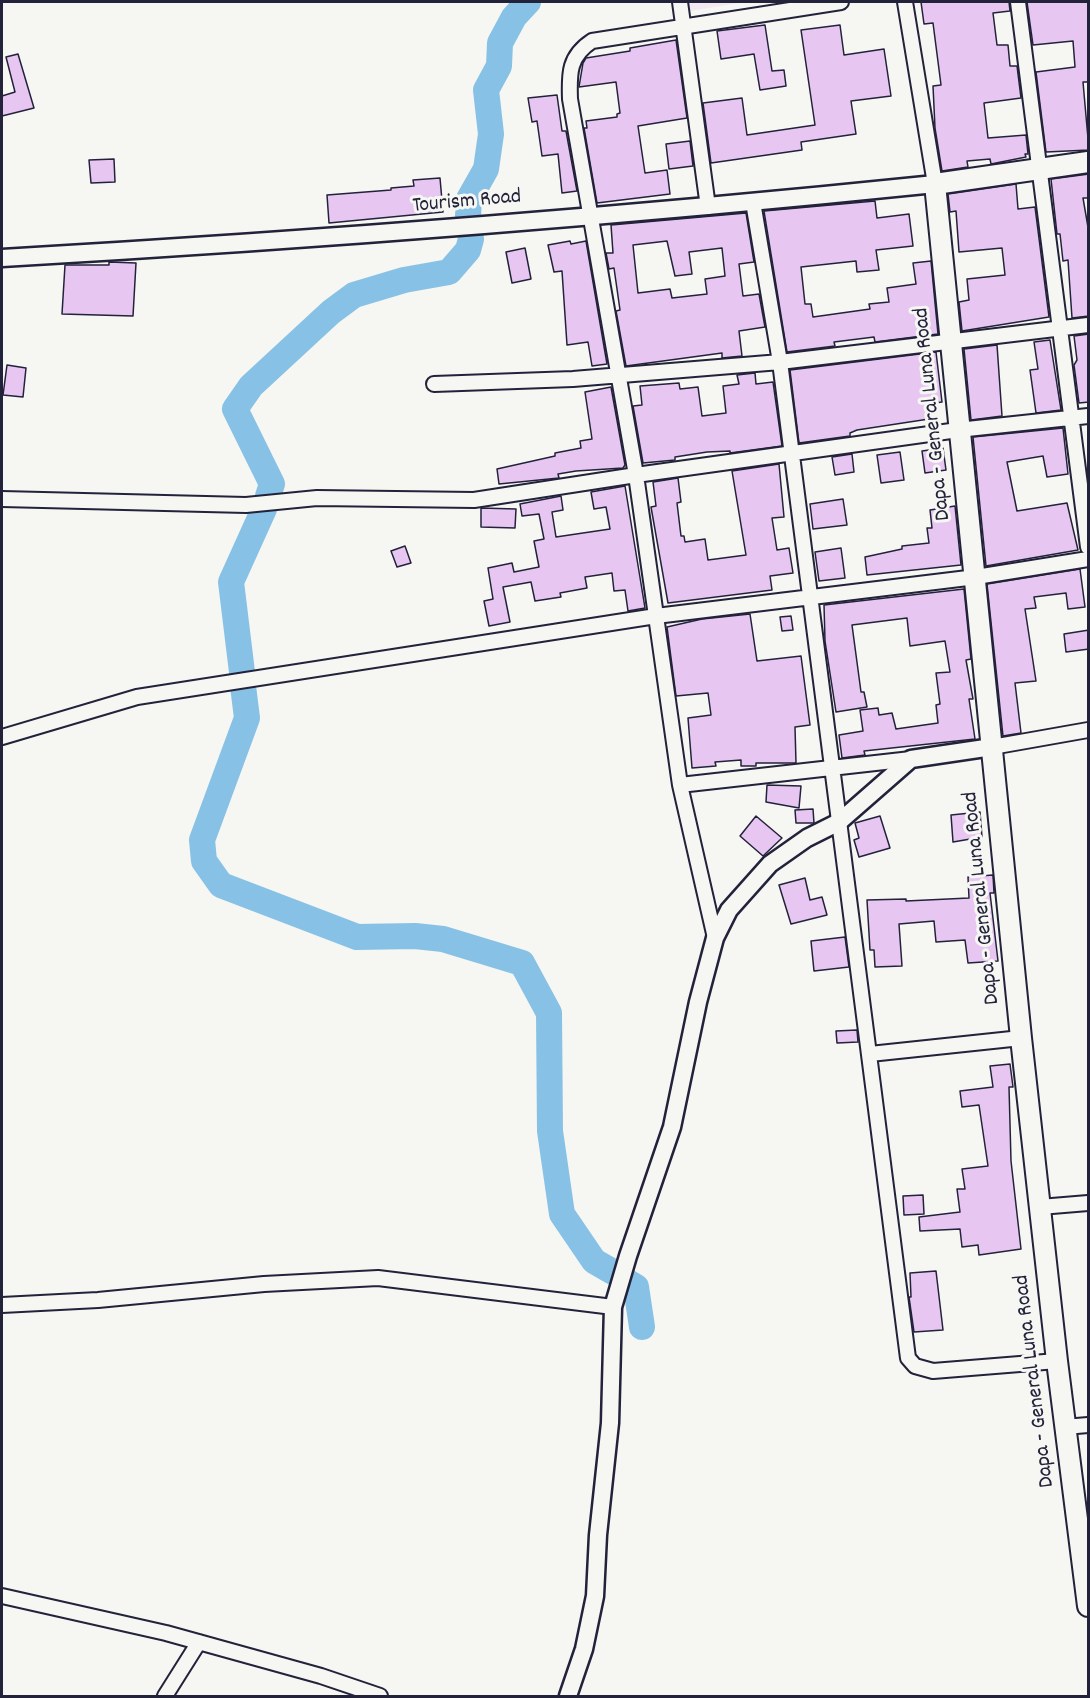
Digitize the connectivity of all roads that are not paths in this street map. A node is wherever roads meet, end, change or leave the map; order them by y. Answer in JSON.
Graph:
{"nodes":[{"id":1,"x":680,"y":2,"type":"edge"},
{"id":2,"x":841,"y":2,"type":"edge"},
{"id":3,"x":905,"y":2,"type":"edge"},
{"id":4,"x":1018,"y":2,"type":"edge"},
{"id":5,"x":683,"y":28,"type":"junction"},
{"id":6,"x":1089,"y":162,"type":"edge"},
{"id":7,"x":1039,"y":168,"type":"junction"},
{"id":8,"x":935,"y":184,"type":"junction"},
{"id":9,"x":753,"y":202,"type":"junction"},
{"id":10,"x":708,"y":207,"type":"junction"},
{"id":11,"x":592,"y":216,"type":"junction"},
{"id":12,"x":2,"y":258,"type":"edge"},
{"id":13,"x":1089,"y":325,"type":"edge"},
{"id":14,"x":1062,"y":328,"type":"junction"},
{"id":15,"x":951,"y":341,"type":"junction"},
{"id":16,"x":780,"y":362,"type":"junction"},
{"id":17,"x":619,"y":376,"type":"junction"},
{"id":18,"x":434,"y":384,"type":"dead end"},
{"id":19,"x":1089,"y":416,"type":"edge"},
{"id":20,"x":1073,"y":418,"type":"junction"},
{"id":21,"x":958,"y":430,"type":"junction"},
{"id":22,"x":790,"y":453,"type":"junction"},
{"id":23,"x":636,"y":475,"type":"junction"},
{"id":24,"x":2,"y":500,"type":"edge"},
{"id":25,"x":1089,"y":548,"type":"edge"},
{"id":26,"x":1089,"y":559,"type":"edge"},
{"id":27,"x":976,"y":577,"type":"junction"},
{"id":28,"x":809,"y":598,"type":"junction"},
{"id":29,"x":656,"y":616,"type":"junction"},
{"id":30,"x":1089,"y":730,"type":"edge"},
{"id":31,"x":2,"y":738,"type":"edge"},
{"id":32,"x":992,"y":747,"type":"junction"},
{"id":33,"x":912,"y":759,"type":"junction"},
{"id":34,"x":831,"y":769,"type":"junction"},
{"id":35,"x":680,"y":785,"type":"junction"},
{"id":36,"x":839,"y":822,"type":"junction"},
{"id":37,"x":715,"y":938,"type":"junction"},
{"id":38,"x":1021,"y":1038,"type":"junction"},
{"id":39,"x":870,"y":1054,"type":"junction"},
{"id":40,"x":1089,"y":1203,"type":"edge"},
{"id":41,"x":1040,"y":1207,"type":"junction"},
{"id":42,"x":2,"y":1305,"type":"edge"},
{"id":43,"x":613,"y":1307,"type":"junction"},
{"id":44,"x":1057,"y":1360,"type":"junction"},
{"id":45,"x":1089,"y":1425,"type":"edge"},
{"id":46,"x":1065,"y":1427,"type":"junction"},
{"id":47,"x":2,"y":1596,"type":"edge"},
{"id":48,"x":1089,"y":1606,"type":"edge"},
{"id":49,"x":199,"y":1642,"type":"junction"},
{"id":50,"x":165,"y":1696,"type":"edge"},
{"id":51,"x":380,"y":1696,"type":"edge"},
{"id":52,"x":568,"y":1696,"type":"edge"}],
"edges":[{"from":1,"to":5,"type":"street"},
{"from":2,"to":5,"type":"street"},
{"from":3,"to":8,"type":"street"},
{"from":4,"to":7,"type":"street"},
{"from":5,"to":10,"type":"street"},
{"from":5,"to":11,"type":"street"},
{"from":6,"to":7,"type":"main road"},
{"from":7,"to":8,"type":"main road"},
{"from":7,"to":14,"type":"street"},
{"from":8,"to":9,"type":"street","name":"Tourism Road"},
{"from":8,"to":15,"type":"main road","name":"Dapa - General Luna Road"},
{"from":9,"to":10,"type":"street","name":"Tourism Road"},
{"from":9,"to":16,"type":"street"},
{"from":10,"to":11,"type":"street","name":"Tourism Road"},
{"from":11,"to":12,"type":"street","name":"Tourism Road"},
{"from":11,"to":17,"type":"street"},
{"from":13,"to":14,"type":"street"},
{"from":14,"to":15,"type":"street"},
{"from":14,"to":20,"type":"street"},
{"from":15,"to":16,"type":"street"},
{"from":15,"to":21,"type":"main road","name":"Dapa - General Luna Road"},
{"from":16,"to":17,"type":"street"},
{"from":16,"to":22,"type":"street"},
{"from":17,"to":18,"type":"street"},
{"from":17,"to":23,"type":"street"},
{"from":19,"to":20,"type":"street"},
{"from":20,"to":21,"type":"street"},
{"from":20,"to":25,"type":"street"},
{"from":21,"to":22,"type":"street"},
{"from":21,"to":27,"type":"main road","name":"Dapa - General Luna Road"},
{"from":22,"to":23,"type":"street"},
{"from":22,"to":28,"type":"street"},
{"from":23,"to":24,"type":"street"},
{"from":23,"to":29,"type":"street"},
{"from":26,"to":27,"type":"street"},
{"from":27,"to":28,"type":"street"},
{"from":27,"to":32,"type":"main road","name":"Dapa - General Luna Road"},
{"from":28,"to":29,"type":"street"},
{"from":28,"to":34,"type":"street"},
{"from":29,"to":31,"type":"street"},
{"from":29,"to":35,"type":"street"},
{"from":30,"to":32,"type":"street"},
{"from":32,"to":33,"type":"street"},
{"from":32,"to":38,"type":"main road","name":"Dapa - General Luna Road"},
{"from":33,"to":34,"type":"street"},
{"from":33,"to":36,"type":"street"},
{"from":34,"to":35,"type":"street"},
{"from":34,"to":36,"type":"street"},
{"from":35,"to":37,"type":"street"},
{"from":36,"to":37,"type":"street"},
{"from":36,"to":39,"type":"street"},
{"from":37,"to":43,"type":"street"},
{"from":38,"to":39,"type":"street"},
{"from":38,"to":41,"type":"main road","name":"Dapa - General Luna Road"},
{"from":39,"to":44,"type":"street"},
{"from":40,"to":41,"type":"street"},
{"from":41,"to":44,"type":"main road","name":"Dapa - General Luna Road"},
{"from":42,"to":43,"type":"street"},
{"from":43,"to":52,"type":"street"},
{"from":44,"to":46,"type":"main road","name":"Dapa - General Luna Road"},
{"from":45,"to":46,"type":"street"},
{"from":46,"to":48,"type":"main road","name":"Dapa - General Luna Road"},
{"from":47,"to":49,"type":"street"},
{"from":49,"to":50,"type":"street"},
{"from":49,"to":51,"type":"street"}]}
